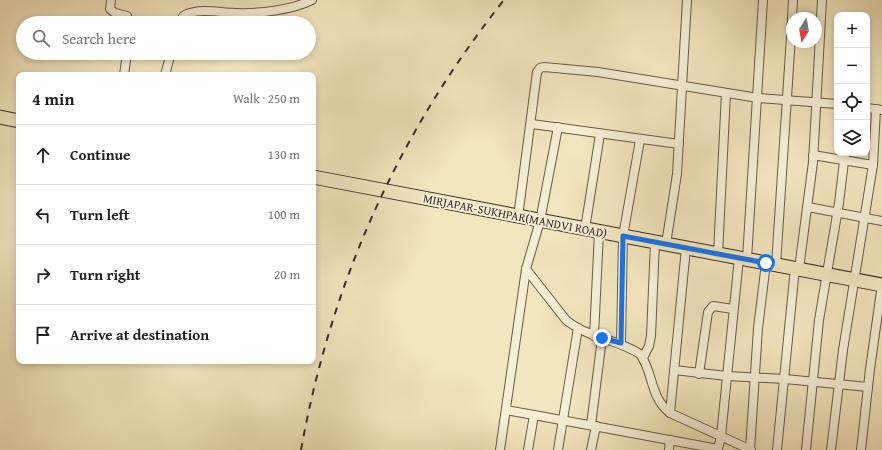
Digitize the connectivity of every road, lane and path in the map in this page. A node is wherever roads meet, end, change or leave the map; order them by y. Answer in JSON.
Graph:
{"nodes":[{"id":1,"x":111,"y":0,"type":"edge"},
{"id":2,"x":312,"y":0,"type":"edge"},
{"id":3,"x":687,"y":0,"type":"edge"},
{"id":4,"x":764,"y":0,"type":"edge"},
{"id":5,"x":793,"y":0,"type":"edge"},
{"id":6,"x":822,"y":0,"type":"edge"},
{"id":7,"x":792,"y":12,"type":"edge"},
{"id":8,"x":127,"y":16,"type":"edge"},
{"id":9,"x":184,"y":16,"type":"edge"},
{"id":10,"x":790,"y":48,"type":"edge"},
{"id":11,"x":126,"y":60,"type":"edge"},
{"id":12,"x":169,"y":60,"type":"edge"},
{"id":13,"x":124,"y":72,"type":"edge"},
{"id":14,"x":166,"y":72,"type":"edge"},
{"id":15,"x":682,"y":86,"type":"junction"},
{"id":16,"x":726,"y":93,"type":"junction"},
{"id":17,"x":758,"y":98,"type":"junction"},
{"id":18,"x":787,"y":100,"type":"junction"},
{"id":19,"x":816,"y":102,"type":"junction"},
{"id":20,"x":834,"y":104,"type":"edge"},
{"id":21,"x":879,"y":109,"type":"edge"},
{"id":22,"x":0,"y":117,"type":"edge"},
{"id":23,"x":16,"y":120,"type":"edge"},
{"id":24,"x":532,"y":124,"type":"junction"},
{"id":25,"x":558,"y":127,"type":"junction"},
{"id":26,"x":600,"y":134,"type":"junction"},
{"id":27,"x":640,"y":140,"type":"junction"},
{"id":28,"x":679,"y":144,"type":"junction"},
{"id":29,"x":813,"y":155,"type":"junction"},
{"id":30,"x":834,"y":156,"type":"edge"},
{"id":31,"x":844,"y":156,"type":"edge"},
{"id":32,"x":873,"y":165,"type":"junction"},
{"id":33,"x":316,"y":178,"type":"edge"},
{"id":34,"x":808,"y":207,"type":"junction"},
{"id":35,"x":837,"y":213,"type":"junction"},
{"id":36,"x":518,"y":216,"type":"junction"},
{"id":37,"x":865,"y":217,"type":"junction"},
{"id":38,"x":540,"y":221,"type":"junction"},
{"id":39,"x":882,"y":221,"type":"edge"},
{"id":40,"x":585,"y":229,"type":"junction"},
{"id":41,"x":599,"y":232,"type":"junction"},
{"id":42,"x":623,"y":236,"type":"junction"},
{"id":43,"x":660,"y":243,"type":"junction"},
{"id":44,"x":686,"y":248,"type":"junction"},
{"id":45,"x":718,"y":254,"type":"junction"},
{"id":46,"x":743,"y":259,"type":"junction"},
{"id":47,"x":771,"y":264,"type":"junction"},
{"id":48,"x":526,"y":269,"type":"junction"},
{"id":49,"x":797,"y":269,"type":"junction"},
{"id":50,"x":825,"y":274,"type":"junction"},
{"id":51,"x":855,"y":280,"type":"junction"},
{"id":52,"x":882,"y":284,"type":"edge"},
{"id":53,"x":733,"y":309,"type":"junction"},
{"id":54,"x":578,"y":328,"type":"junction"},
{"id":55,"x":594,"y":336,"type":"junction"},
{"id":56,"x":602,"y":338,"type":"junction"},
{"id":57,"x":621,"y":343,"type":"junction"},
{"id":58,"x":644,"y":358,"type":"junction"},
{"id":59,"x":674,"y":370,"type":"junction"},
{"id":60,"x":699,"y":374,"type":"junction"},
{"id":61,"x":727,"y":376,"type":"junction"},
{"id":62,"x":755,"y":378,"type":"junction"},
{"id":63,"x":784,"y":379,"type":"junction"},
{"id":64,"x":813,"y":382,"type":"junction"},
{"id":65,"x":838,"y":384,"type":"junction"},
{"id":66,"x":868,"y":387,"type":"junction"},
{"id":67,"x":506,"y":410,"type":"junction"},
{"id":68,"x":670,"y":413,"type":"junction"},
{"id":69,"x":534,"y":415,"type":"junction"},
{"id":70,"x":563,"y":420,"type":"junction"},
{"id":71,"x":593,"y":425,"type":"junction"},
{"id":72,"x":721,"y":436,"type":"junction"},
{"id":73,"x":670,"y":440,"type":"junction"},
{"id":74,"x":697,"y":448,"type":"edge"},
{"id":75,"x":500,"y":450,"type":"edge"},
{"id":76,"x":528,"y":450,"type":"edge"},
{"id":77,"x":558,"y":450,"type":"edge"},
{"id":78,"x":591,"y":450,"type":"edge"},
{"id":79,"x":670,"y":450,"type":"edge"},
{"id":80,"x":751,"y":450,"type":"edge"},
{"id":81,"x":777,"y":450,"type":"edge"},
{"id":82,"x":806,"y":450,"type":"edge"},
{"id":83,"x":831,"y":450,"type":"edge"},
{"id":84,"x":861,"y":450,"type":"edge"}],
"edges":[{"from":1,"to":8,"type":"street"},
{"from":2,"to":9,"type":"street"},
{"from":3,"to":15,"type":"street"},
{"from":4,"to":17,"type":"street"},
{"from":5,"to":7,"type":"street"},
{"from":6,"to":19,"type":"street"},
{"from":10,"to":18,"type":"street"},
{"from":11,"to":13,"type":"street"},
{"from":12,"to":14,"type":"street"},
{"from":15,"to":16,"type":"street"},
{"from":15,"to":24,"type":"street"},
{"from":15,"to":28,"type":"street"},
{"from":16,"to":17,"type":"street"},
{"from":16,"to":45,"type":"street"},
{"from":17,"to":18,"type":"street"},
{"from":17,"to":46,"type":"street"},
{"from":18,"to":19,"type":"street"},
{"from":18,"to":47,"type":"street"},
{"from":19,"to":20,"type":"street"},
{"from":19,"to":29,"type":"street"},
{"from":21,"to":32,"type":"street"},
{"from":22,"to":23,"type":"main road"},
{"from":24,"to":25,"type":"street"},
{"from":24,"to":36,"type":"street"},
{"from":25,"to":26,"type":"street"},
{"from":25,"to":38,"type":"street"},
{"from":26,"to":27,"type":"street"},
{"from":26,"to":40,"type":"street"},
{"from":27,"to":28,"type":"street"},
{"from":27,"to":42,"type":"street"},
{"from":28,"to":43,"type":"street"},
{"from":29,"to":30,"type":"street"},
{"from":29,"to":34,"type":"street"},
{"from":31,"to":32,"type":"street"},
{"from":31,"to":35,"type":"street"},
{"from":32,"to":37,"type":"street"},
{"from":33,"to":36,"type":"main road","name":"MIRJAPAR-SUKHPAR(MANDVI ROAD)"},
{"from":34,"to":35,"type":"street"},
{"from":34,"to":49,"type":"street"},
{"from":35,"to":37,"type":"street"},
{"from":35,"to":50,"type":"street"},
{"from":36,"to":38,"type":"main road","name":"MIRJAPAR-SUKHPAR(MANDVI ROAD)"},
{"from":37,"to":39,"type":"street"},
{"from":37,"to":51,"type":"street"},
{"from":38,"to":40,"type":"main road","name":"MIRJAPAR-SUKHPAR(MANDVI ROAD)"},
{"from":38,"to":48,"type":"street"},
{"from":40,"to":41,"type":"main road","name":"MIRJAPAR-SUKHPAR(MANDVI ROAD)"},
{"from":41,"to":42,"type":"main road","name":"MIRJAPAR-SUKHPAR(MANDVI ROAD)"},
{"from":41,"to":55,"type":"street"},
{"from":42,"to":43,"type":"main road","name":"MIRJAPAR-SUKHPAR(MANDVI ROAD)"},
{"from":42,"to":57,"type":"street"},
{"from":43,"to":44,"type":"main road","name":"MIRJAPAR-SUKHPAR(MANDVI ROAD)"},
{"from":43,"to":58,"type":"street"},
{"from":44,"to":45,"type":"main road","name":"MIRJAPAR-SUKHPAR(MANDVI ROAD)"},
{"from":44,"to":59,"type":"street"},
{"from":45,"to":46,"type":"main road","name":"MIRJAPAR-SUKHPAR(MANDVI ROAD)"},
{"from":46,"to":47,"type":"main road","name":"MIRJAPAR-SUKHPAR(MANDVI ROAD)"},
{"from":46,"to":53,"type":"street"},
{"from":47,"to":49,"type":"main road","name":"MIRJAPAR-SUKHPAR(MANDVI ROAD)"},
{"from":47,"to":62,"type":"street"},
{"from":48,"to":54,"type":"street"},
{"from":48,"to":67,"type":"street"},
{"from":49,"to":50,"type":"main road","name":"MIRJAPAR-SUKHPAR(MANDVI ROAD)"},
{"from":49,"to":63,"type":"street"},
{"from":50,"to":51,"type":"main road","name":"MIRJAPAR-SUKHPAR(MANDVI ROAD)"},
{"from":50,"to":64,"type":"street"},
{"from":51,"to":52,"type":"main road","name":"MIRJAPAR-SUKHPAR(MANDVI ROAD)"},
{"from":51,"to":65,"type":"street"},
{"from":52,"to":66,"type":"street"},
{"from":53,"to":60,"type":"street"},
{"from":53,"to":61,"type":"street"},
{"from":54,"to":55,"type":"street"},
{"from":54,"to":70,"type":"street"},
{"from":55,"to":56,"type":"street"},
{"from":56,"to":57,"type":"street"},
{"from":56,"to":71,"type":"street"},
{"from":57,"to":58,"type":"street"},
{"from":58,"to":68,"type":"street"},
{"from":59,"to":60,"type":"street"},
{"from":59,"to":68,"type":"street"},
{"from":60,"to":61,"type":"street"},
{"from":61,"to":62,"type":"street"},
{"from":61,"to":72,"type":"street"},
{"from":62,"to":63,"type":"street"},
{"from":62,"to":80,"type":"street"},
{"from":63,"to":64,"type":"street"},
{"from":63,"to":81,"type":"street"},
{"from":64,"to":65,"type":"street"},
{"from":64,"to":82,"type":"street"},
{"from":65,"to":66,"type":"street"},
{"from":65,"to":83,"type":"street"},
{"from":66,"to":84,"type":"street"},
{"from":67,"to":69,"type":"street"},
{"from":67,"to":75,"type":"street"},
{"from":68,"to":72,"type":"street"},
{"from":69,"to":70,"type":"street"},
{"from":69,"to":76,"type":"street"},
{"from":70,"to":71,"type":"street"},
{"from":70,"to":77,"type":"street"},
{"from":71,"to":73,"type":"street"},
{"from":71,"to":78,"type":"street"},
{"from":72,"to":74,"type":"street"},
{"from":72,"to":80,"type":"street"},
{"from":73,"to":74,"type":"street"},
{"from":73,"to":79,"type":"street"}]}
